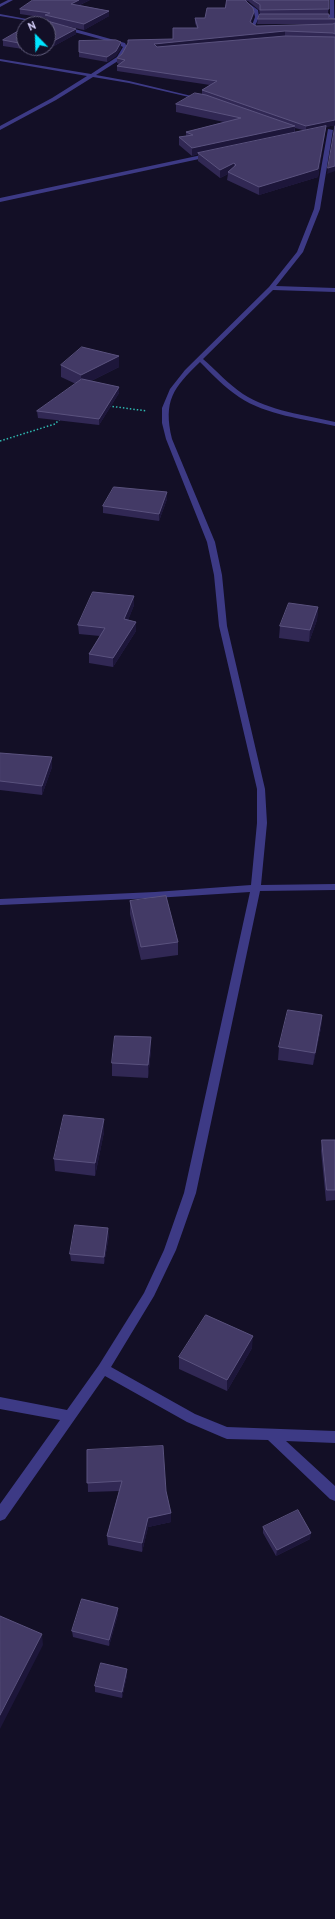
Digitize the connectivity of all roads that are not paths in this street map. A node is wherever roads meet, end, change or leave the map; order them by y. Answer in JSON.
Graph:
{"nodes":[{"id":1,"x":11,"y":0,"type":"edge"},
{"id":2,"x":332,"y":0,"type":"edge"},
{"id":3,"x":245,"y":3,"type":"edge"},
{"id":4,"x":0,"y":6,"type":"edge"},
{"id":5,"x":0,"y":15,"type":"edge"},
{"id":6,"x":310,"y":16,"type":"edge"},
{"id":7,"x":334,"y":16,"type":"edge"},
{"id":8,"x":257,"y":17,"type":"junction"},
{"id":9,"x":265,"y":17,"type":"edge"},
{"id":10,"x":332,"y":27,"type":"junction"},
{"id":11,"x":325,"y":28,"type":"edge"},
{"id":12,"x":258,"y":29,"type":"junction"},
{"id":13,"x":273,"y":29,"type":"edge"},
{"id":14,"x":261,"y":35,"type":"edge"},
{"id":15,"x":326,"y":41,"type":"edge"},
{"id":16,"x":334,"y":42,"type":"edge"},
{"id":17,"x":0,"y":60,"type":"edge"},
{"id":18,"x":13,"y":62,"type":"junction"},
{"id":19,"x":0,"y":67,"type":"edge"},
{"id":20,"x":93,"y":76,"type":"junction"},
{"id":21,"x":210,"y":101,"type":"edge"},
{"id":22,"x":0,"y":128,"type":"edge"},
{"id":23,"x":329,"y":130,"type":"edge"},
{"id":24,"x":216,"y":154,"type":"edge"},
{"id":25,"x":0,"y":200,"type":"edge"},
{"id":26,"x":271,"y":288,"type":"junction"},
{"id":27,"x":335,"y":290,"type":"edge"},
{"id":28,"x":200,"y":359,"type":"junction"},
{"id":29,"x":335,"y":424,"type":"edge"},
{"id":30,"x":335,"y":887,"type":"edge"},
{"id":31,"x":256,"y":888,"type":"junction"},
{"id":32,"x":0,"y":902,"type":"edge"},
{"id":33,"x":103,"y":1369,"type":"junction"},
{"id":34,"x":0,"y":1403,"type":"edge"},
{"id":35,"x":70,"y":1416,"type":"junction"},
{"id":36,"x":270,"y":1434,"type":"junction"},
{"id":37,"x":335,"y":1437,"type":"edge"},
{"id":38,"x":335,"y":1495,"type":"edge"},
{"id":39,"x":0,"y":1515,"type":"edge"}],
"edges":[{"from":1,"to":4,"type":"street"},
{"from":2,"to":7,"type":"street"},
{"from":3,"to":8,"type":"street"},
{"from":5,"to":20,"type":"street"},
{"from":6,"to":7,"type":"street"},
{"from":7,"to":10,"type":"street"},
{"from":8,"to":9,"type":"street"},
{"from":8,"to":12,"type":"street"},
{"from":10,"to":11,"type":"street"},
{"from":10,"to":16,"type":"street"},
{"from":12,"to":13,"type":"street"},
{"from":12,"to":14,"type":"street"},
{"from":15,"to":16,"type":"street"},
{"from":17,"to":18,"type":"street"},
{"from":18,"to":19,"type":"street"},
{"from":18,"to":20,"type":"street"},
{"from":20,"to":21,"type":"street"},
{"from":20,"to":22,"type":"street"},
{"from":23,"to":26,"type":"street"},
{"from":24,"to":25,"type":"street"},
{"from":26,"to":27,"type":"street"},
{"from":26,"to":28,"type":"street"},
{"from":28,"to":29,"type":"street"},
{"from":28,"to":31,"type":"street"},
{"from":30,"to":31,"type":"street"},
{"from":31,"to":32,"type":"street"},
{"from":31,"to":33,"type":"street"},
{"from":33,"to":35,"type":"street"},
{"from":33,"to":36,"type":"street"},
{"from":34,"to":35,"type":"street"},
{"from":35,"to":39,"type":"street"},
{"from":36,"to":37,"type":"street"},
{"from":36,"to":38,"type":"street"}]}
